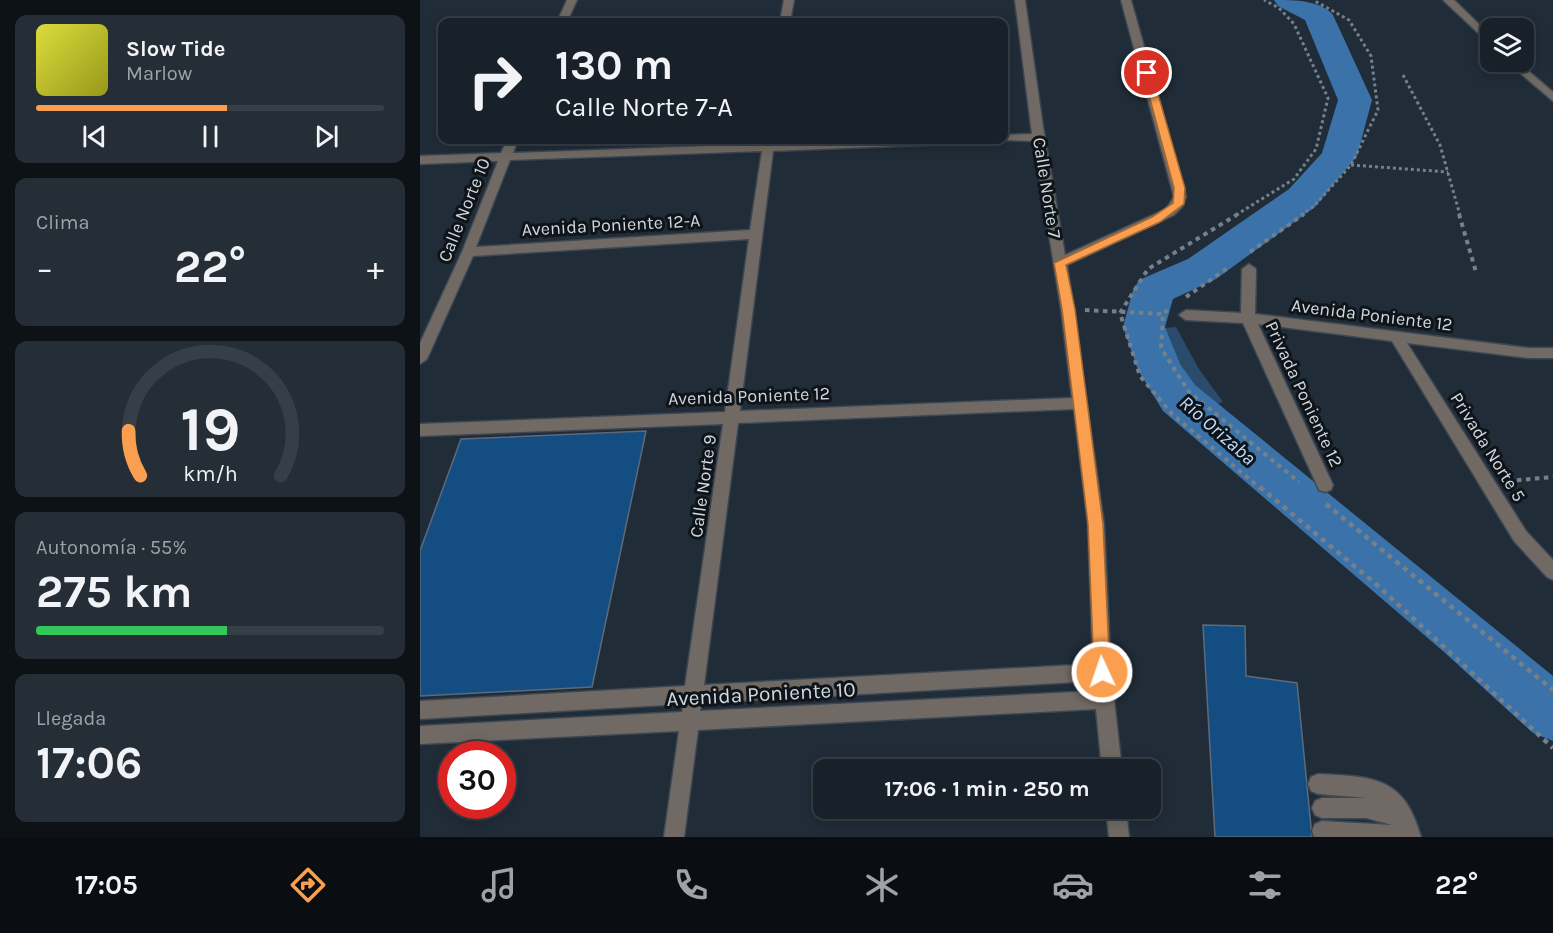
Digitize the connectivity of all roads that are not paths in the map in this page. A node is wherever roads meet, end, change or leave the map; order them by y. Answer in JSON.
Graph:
{"nodes":[{"id":1,"x":572,"y":0,"type":"edge"},
{"id":2,"x":789,"y":0,"type":"edge"},
{"id":3,"x":1020,"y":0,"type":"edge"},
{"id":4,"x":1126,"y":0,"type":"edge"},
{"id":5,"x":1442,"y":0,"type":"edge"},
{"id":6,"x":1450,"y":3,"type":"edge"},
{"id":7,"x":564,"y":18,"type":"edge"},
{"id":8,"x":786,"y":18,"type":"edge"},
{"id":9,"x":1480,"y":32,"type":"edge"},
{"id":10,"x":1523,"y":72,"type":"edge"},
{"id":11,"x":1552,"y":98,"type":"edge"},
{"id":12,"x":1008,"y":128,"type":"edge"},
{"id":13,"x":1038,"y":132,"type":"junction"},
{"id":14,"x":1008,"y":137,"type":"edge"},
{"id":15,"x":602,"y":144,"type":"edge"},
{"id":16,"x":716,"y":144,"type":"edge"},
{"id":17,"x":768,"y":144,"type":"edge"},
{"id":18,"x":508,"y":148,"type":"edge"},
{"id":19,"x":420,"y":151,"type":"edge"},
{"id":20,"x":420,"y":160,"type":"edge"},
{"id":21,"x":756,"y":234,"type":"junction"},
{"id":22,"x":468,"y":252,"type":"junction"},
{"id":23,"x":1060,"y":263,"type":"junction"},
{"id":24,"x":1249,"y":269,"type":"dead end"},
{"id":25,"x":1186,"y":315,"type":"dead end"},
{"id":26,"x":1248,"y":318,"type":"junction"},
{"id":27,"x":1397,"y":338,"type":"junction"},
{"id":28,"x":1553,"y":353,"type":"edge"},
{"id":29,"x":420,"y":359,"type":"edge"},
{"id":30,"x":1080,"y":403,"type":"junction"},
{"id":31,"x":732,"y":416,"type":"junction"},
{"id":32,"x":420,"y":430,"type":"edge"},
{"id":33,"x":1325,"y":485,"type":"dead end"},
{"id":34,"x":1553,"y":572,"type":"edge"},
{"id":35,"x":1102,"y":672,"type":"junction"},
{"id":36,"x":695,"y":693,"type":"junction"},
{"id":37,"x":1105,"y":700,"type":"junction"},
{"id":38,"x":420,"y":710,"type":"edge"},
{"id":39,"x":691,"y":720,"type":"junction"},
{"id":40,"x":420,"y":735,"type":"edge"},
{"id":41,"x":1111,"y":759,"type":"edge"},
{"id":42,"x":1318,"y":784,"type":"dead end"},
{"id":43,"x":1322,"y":808,"type":"dead end"},
{"id":44,"x":1117,"y":819,"type":"edge"},
{"id":45,"x":1322,"y":831,"type":"dead end"},
{"id":46,"x":1407,"y":833,"type":"edge"},
{"id":47,"x":674,"y":837,"type":"edge"},
{"id":48,"x":1119,"y":837,"type":"edge"}],
"edges":[{"from":1,"to":7,"type":"street"},
{"from":2,"to":8,"type":"street"},
{"from":3,"to":13,"type":"street","name":"Calle Norte 7"},
{"from":4,"to":23,"type":"street"},
{"from":5,"to":6,"type":"street"},
{"from":6,"to":9,"type":"street"},
{"from":10,"to":11,"type":"street"},
{"from":12,"to":13,"type":"street"},
{"from":13,"to":14,"type":"street"},
{"from":13,"to":23,"type":"street","name":"Calle Norte 7"},
{"from":15,"to":18,"type":"street"},
{"from":16,"to":18,"type":"street"},
{"from":17,"to":21,"type":"street","name":"Calle Norte 9"},
{"from":18,"to":19,"type":"street"},
{"from":18,"to":20,"type":"street"},
{"from":18,"to":22,"type":"street","name":"Calle Norte 10"},
{"from":21,"to":22,"type":"street","name":"Avenida Poniente 12-A"},
{"from":21,"to":31,"type":"street","name":"Calle Norte 9"},
{"from":22,"to":29,"type":"street","name":"Calle Norte 10"},
{"from":23,"to":30,"type":"street","name":"Calle Norte 7"},
{"from":24,"to":26,"type":"street"},
{"from":25,"to":26,"type":"street","name":"Avenida Poniente 12"},
{"from":26,"to":27,"type":"street","name":"Avenida Poniente 12"},
{"from":26,"to":33,"type":"street","name":"Privada Poniente 12"},
{"from":27,"to":28,"type":"street","name":"Avenida Poniente 12"},
{"from":27,"to":34,"type":"street","name":"Privada Norte 5"},
{"from":30,"to":31,"type":"street","name":"Avenida Poniente 12"},
{"from":30,"to":35,"type":"street","name":"Calle Norte 7"},
{"from":31,"to":32,"type":"street","name":"Avenida Poniente 12"},
{"from":31,"to":36,"type":"street","name":"Calle Norte 9"},
{"from":35,"to":36,"type":"street","name":"Avenida Poniente 10"},
{"from":35,"to":37,"type":"street","name":"Calle Norte 7"},
{"from":36,"to":38,"type":"street","name":"Avenida Poniente 10"},
{"from":36,"to":39,"type":"street","name":"Calle Norte 9"},
{"from":37,"to":39,"type":"street","name":"Avenida Poniente 10"},
{"from":37,"to":41,"type":"street","name":"Calle Norte 7"},
{"from":39,"to":40,"type":"street","name":"Avenida Poniente 10"},
{"from":39,"to":47,"type":"street","name":"Calle Norte 9"},
{"from":42,"to":46,"type":"street"},
{"from":43,"to":46,"type":"street"},
{"from":44,"to":48,"type":"street"},
{"from":45,"to":46,"type":"street"}]}
